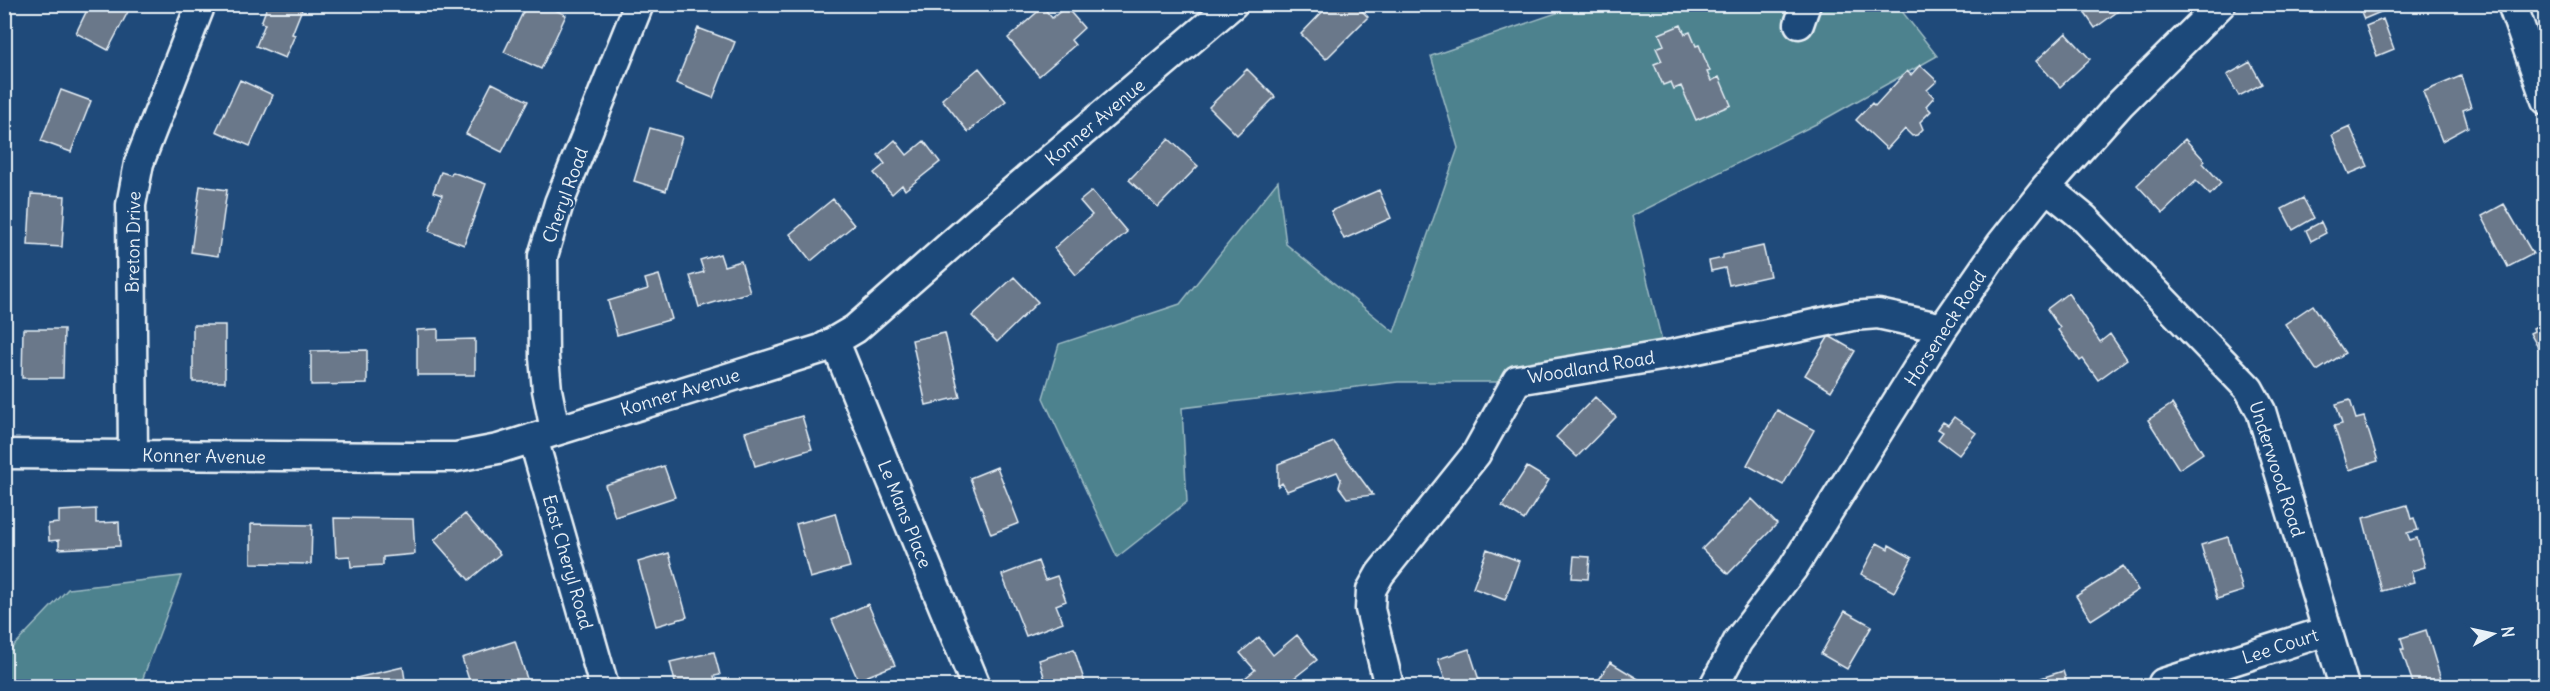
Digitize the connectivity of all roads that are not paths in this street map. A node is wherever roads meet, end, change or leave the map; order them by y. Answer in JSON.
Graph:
{"nodes":[{"id":1,"x":201,"y":4,"type":"edge"},
{"id":2,"x":639,"y":4,"type":"edge"},
{"id":3,"x":1233,"y":4,"type":"edge"},
{"id":4,"x":2221,"y":4,"type":"edge"},
{"id":5,"x":2512,"y":4,"type":"edge"},
{"id":6,"x":2546,"y":100,"type":"edge"},
{"id":7,"x":2046,"y":187,"type":"junction"},
{"id":8,"x":1943,"y":328,"type":"junction"},
{"id":9,"x":835,"y":342,"type":"junction"},
{"id":10,"x":544,"y":434,"type":"junction"},
{"id":11,"x":4,"y":454,"type":"edge"},
{"id":12,"x":133,"y":456,"type":"junction"},
{"id":13,"x":2327,"y":631,"type":"junction"},
{"id":14,"x":2163,"y":683,"type":"dead end"},
{"id":15,"x":604,"y":687,"type":"edge"},
{"id":16,"x":976,"y":687,"type":"edge"},
{"id":17,"x":1389,"y":687,"type":"edge"},
{"id":18,"x":1714,"y":687,"type":"edge"},
{"id":19,"x":2344,"y":687,"type":"edge"}],
"edges":[{"from":1,"to":12,"type":"street","name":"Breton Drive"},
{"from":2,"to":10,"type":"street","name":"Cheryl Road"},
{"from":3,"to":9,"type":"street","name":"Konner Avenue"},
{"from":4,"to":7,"type":"street","name":"Horseneck Road"},
{"from":5,"to":6,"type":"street"},
{"from":7,"to":8,"type":"street","name":"Horseneck Road"},
{"from":7,"to":13,"type":"street","name":"Underwood Road"},
{"from":8,"to":17,"type":"street","name":"Woodland Road"},
{"from":8,"to":18,"type":"street","name":"Horseneck Road"},
{"from":9,"to":10,"type":"street","name":"Konner Avenue"},
{"from":9,"to":16,"type":"street","name":"Le Mans Place"},
{"from":10,"to":12,"type":"street","name":"Konner Avenue"},
{"from":10,"to":15,"type":"street","name":"East Cheryl Road"},
{"from":11,"to":12,"type":"street","name":"Konner Avenue"},
{"from":13,"to":14,"type":"street","name":"Lee Court"},
{"from":13,"to":19,"type":"street","name":"Underwood Road"}]}
